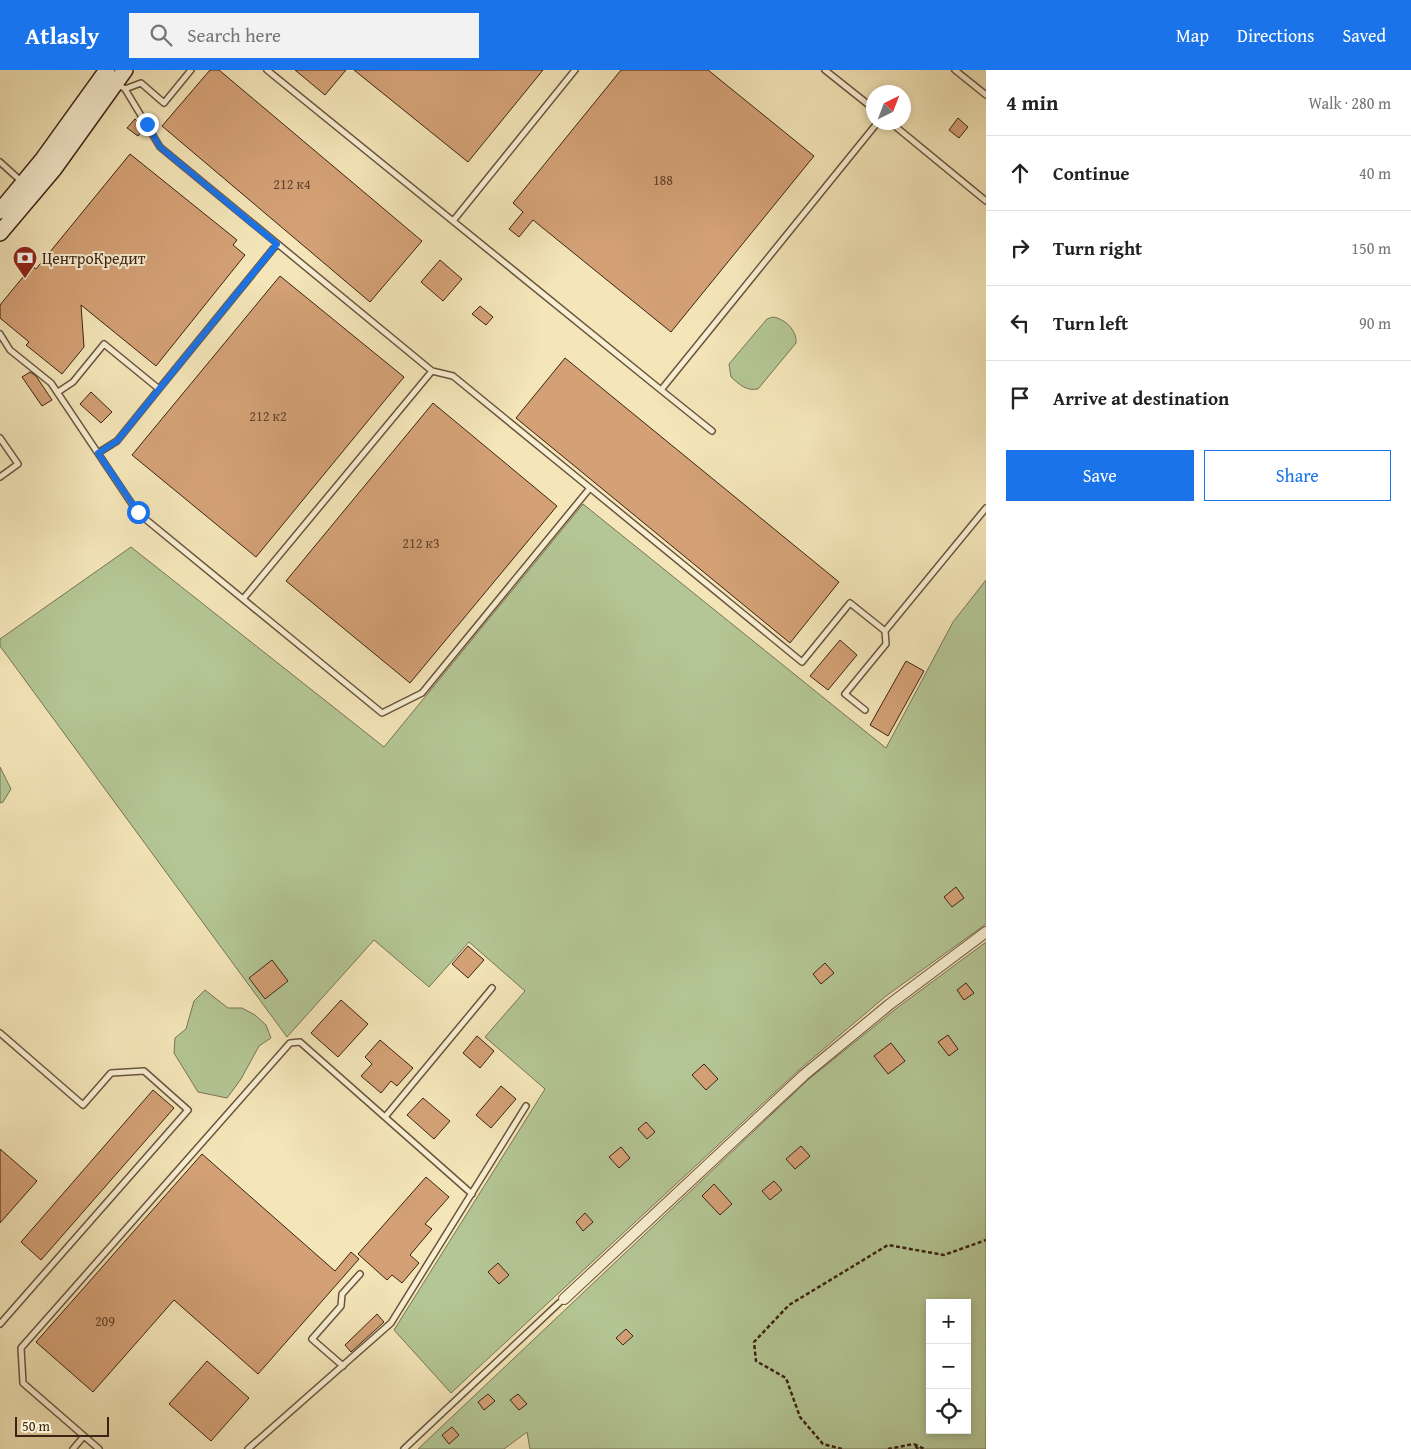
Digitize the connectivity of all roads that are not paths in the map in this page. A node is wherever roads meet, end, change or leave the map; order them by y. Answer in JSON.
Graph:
{"nodes":[{"id":1,"x":124,"y":70,"type":"edge"},
{"id":2,"x":191,"y":70,"type":"edge"},
{"id":3,"x":267,"y":70,"type":"edge"},
{"id":4,"x":575,"y":70,"type":"edge"},
{"id":5,"x":825,"y":70,"type":"edge"},
{"id":6,"x":955,"y":70,"type":"edge"},
{"id":7,"x":113,"y":79,"type":"edge"},
{"id":8,"x":986,"y":95,"type":"edge"},
{"id":9,"x":866,"y":103,"type":"edge"},
{"id":10,"x":872,"y":130,"type":"edge"},
{"id":11,"x":900,"y":130,"type":"edge"},
{"id":12,"x":0,"y":162,"type":"edge"},
{"id":13,"x":23,"y":183,"type":"junction"},
{"id":14,"x":986,"y":201,"type":"edge"},
{"id":15,"x":0,"y":211,"type":"edge"},
{"id":16,"x":453,"y":220,"type":"junction"},
{"id":17,"x":0,"y":233,"type":"edge"},
{"id":18,"x":277,"y":244,"type":"junction"},
{"id":19,"x":0,"y":334,"type":"edge"},
{"id":20,"x":432,"y":371,"type":"junction"},
{"id":21,"x":159,"y":389,"type":"junction"},
{"id":22,"x":661,"y":390,"type":"junction"},
{"id":23,"x":58,"y":392,"type":"junction"},
{"id":24,"x":712,"y":431,"type":"dead end"},
{"id":25,"x":0,"y":438,"type":"edge"},
{"id":26,"x":98,"y":453,"type":"junction"},
{"id":27,"x":0,"y":477,"type":"edge"},
{"id":28,"x":590,"y":488,"type":"junction"},
{"id":29,"x":986,"y":508,"type":"edge"},
{"id":30,"x":243,"y":599,"type":"junction"},
{"id":31,"x":885,"y":631,"type":"junction"},
{"id":32,"x":865,"y":710,"type":"dead end"},
{"id":33,"x":986,"y":932,"type":"edge"},
{"id":34,"x":492,"y":988,"type":"dead end"},
{"id":35,"x":0,"y":1033,"type":"edge"},
{"id":36,"x":526,"y":1106,"type":"dead end"},
{"id":37,"x":385,"y":1117,"type":"junction"},
{"id":38,"x":472,"y":1194,"type":"junction"},
{"id":39,"x":360,"y":1274,"type":"dead end"},
{"id":40,"x":562,"y":1301,"type":"joint"},
{"id":41,"x":0,"y":1324,"type":"edge"},
{"id":42,"x":343,"y":1366,"type":"junction"},
{"id":43,"x":84,"y":1436,"type":"junction"},
{"id":44,"x":73,"y":1449,"type":"edge"},
{"id":45,"x":99,"y":1449,"type":"edge"},
{"id":46,"x":248,"y":1449,"type":"edge"},
{"id":47,"x":404,"y":1449,"type":"edge"}],
"edges":[{"from":1,"to":7,"type":"main road"},
{"from":2,"to":7,"type":"lane"},
{"from":3,"to":16,"type":"lane"},
{"from":4,"to":16,"type":"lane"},
{"from":5,"to":9,"type":"lane"},
{"from":6,"to":8,"type":"lane"},
{"from":7,"to":13,"type":"main road"},
{"from":7,"to":17,"type":"main road"},
{"from":7,"to":18,"type":"lane"},
{"from":10,"to":22,"type":"lane"},
{"from":11,"to":14,"type":"lane"},
{"from":12,"to":13,"type":"lane"},
{"from":13,"to":15,"type":"main road"},
{"from":16,"to":22,"type":"lane"},
{"from":18,"to":20,"type":"lane"},
{"from":18,"to":21,"type":"lane"},
{"from":19,"to":23,"type":"lane"},
{"from":20,"to":28,"type":"lane"},
{"from":20,"to":30,"type":"lane"},
{"from":21,"to":23,"type":"lane"},
{"from":21,"to":26,"type":"lane"},
{"from":22,"to":24,"type":"lane"},
{"from":23,"to":26,"type":"lane"},
{"from":25,"to":27,"type":"lane"},
{"from":26,"to":30,"type":"lane"},
{"from":28,"to":30,"type":"lane"},
{"from":28,"to":31,"type":"lane"},
{"from":29,"to":31,"type":"lane"},
{"from":31,"to":32,"type":"lane"},
{"from":33,"to":40,"type":"street"},
{"from":34,"to":37,"type":"lane"},
{"from":35,"to":41,"type":"lane"},
{"from":36,"to":38,"type":"lane"},
{"from":37,"to":38,"type":"lane"},
{"from":37,"to":43,"type":"lane"},
{"from":38,"to":42,"type":"lane"},
{"from":39,"to":42,"type":"lane"},
{"from":40,"to":47,"type":"lane"},
{"from":42,"to":46,"type":"lane"},
{"from":43,"to":44,"type":"lane"},
{"from":43,"to":45,"type":"lane"}]}
